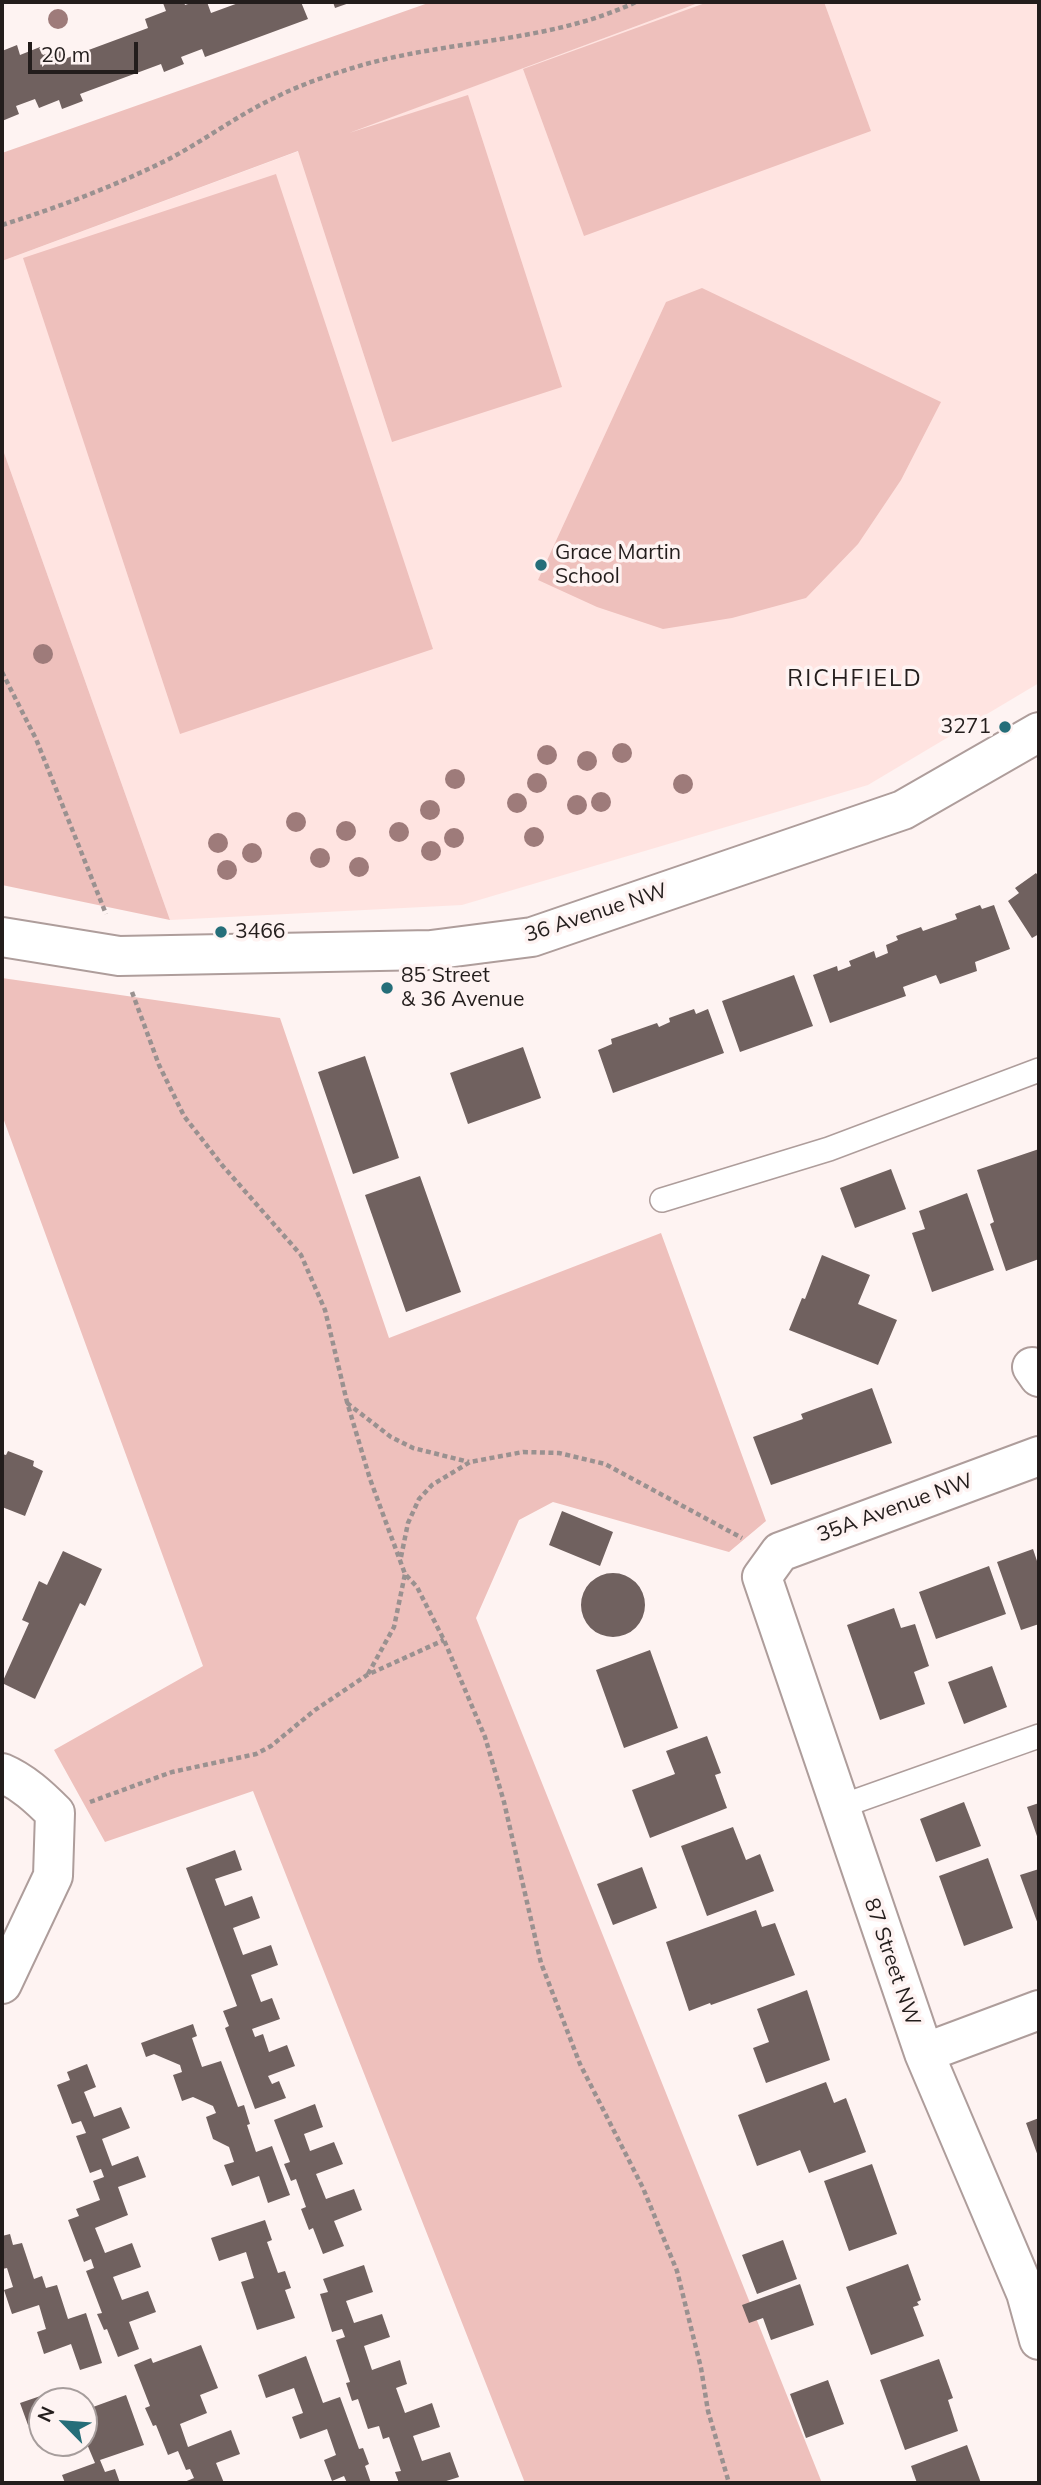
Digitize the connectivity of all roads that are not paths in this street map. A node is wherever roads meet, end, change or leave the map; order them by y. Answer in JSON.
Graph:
{"nodes":[{"id":1,"x":1039,"y":732,"type":"edge"},
{"id":2,"x":2,"y":937,"type":"edge"},
{"id":3,"x":1039,"y":1070,"type":"edge"},
{"id":4,"x":662,"y":1200,"type":"dead end"},
{"id":5,"x":1039,"y":1456,"type":"edge"},
{"id":6,"x":762,"y":1577,"type":"joint"},
{"id":7,"x":1039,"y":1736,"type":"edge"},
{"id":8,"x":2,"y":1773,"type":"edge"},
{"id":9,"x":839,"y":1807,"type":"junction"},
{"id":10,"x":2,"y":1984,"type":"edge"},
{"id":11,"x":1039,"y":2010,"type":"edge"},
{"id":12,"x":924,"y":2053,"type":"junction"},
{"id":13,"x":1033,"y":2291,"type":"edge"},
{"id":14,"x":1039,"y":2340,"type":"edge"}],
"edges":[{"from":1,"to":2,"type":"street","name":"36 Avenue NW"},
{"from":3,"to":4,"type":"lane"},
{"from":5,"to":6,"type":"street","name":"35A Avenue NW"},
{"from":6,"to":9,"type":"street","name":"87 Street NW"},
{"from":7,"to":9,"type":"lane"},
{"from":8,"to":10,"type":"street"},
{"from":9,"to":12,"type":"street","name":"87 Street NW"},
{"from":11,"to":12,"type":"street"},
{"from":12,"to":13,"type":"street","name":"87 Street NW"},
{"from":13,"to":14,"type":"street","name":"87 Street NW"}]}
